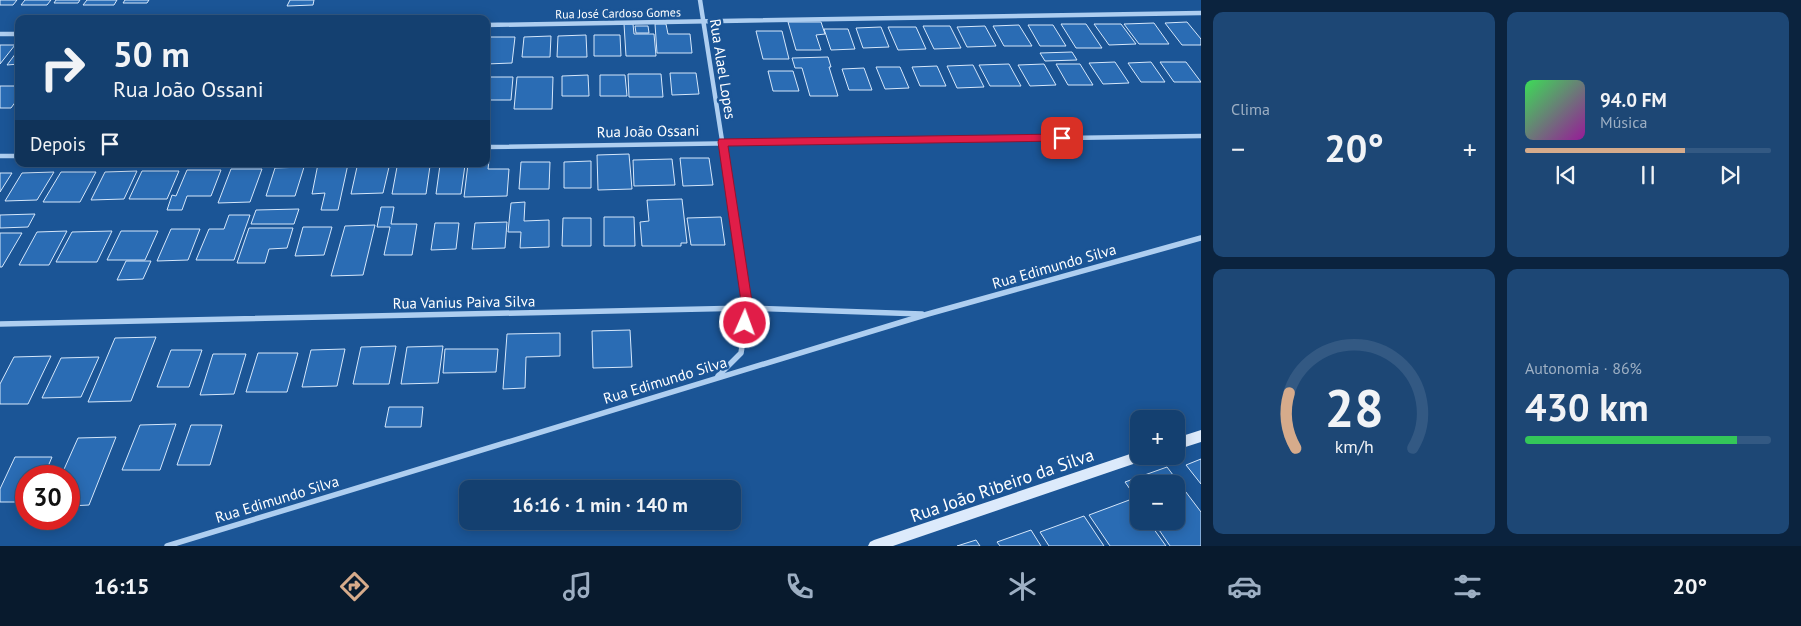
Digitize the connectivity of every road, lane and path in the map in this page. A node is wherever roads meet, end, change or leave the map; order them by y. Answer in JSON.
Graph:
{"nodes":[{"id":1,"x":700,"y":0,"type":"edge"},
{"id":2,"x":1201,"y":13,"type":"edge"},
{"id":3,"x":704,"y":21,"type":"junction"},
{"id":4,"x":490,"y":25,"type":"edge"},
{"id":5,"x":0,"y":34,"type":"edge"},
{"id":6,"x":15,"y":34,"type":"edge"},
{"id":7,"x":1201,"y":136,"type":"edge"},
{"id":8,"x":723,"y":142,"type":"junction"},
{"id":9,"x":490,"y":147,"type":"edge"},
{"id":10,"x":0,"y":156,"type":"edge"},
{"id":11,"x":15,"y":156,"type":"edge"},
{"id":12,"x":1201,"y":238,"type":"edge"},
{"id":13,"x":748,"y":308,"type":"junction"},
{"id":14,"x":928,"y":314,"type":"junction"},
{"id":15,"x":0,"y":324,"type":"edge"},
{"id":16,"x":718,"y":377,"type":"junction"},
{"id":17,"x":1201,"y":436,"type":"edge"},
{"id":18,"x":1185,"y":441,"type":"edge"},
{"id":19,"x":1130,"y":460,"type":"edge"},
{"id":20,"x":167,"y":546,"type":"edge"},
{"id":21,"x":874,"y":546,"type":"edge"}],
"edges":[{"from":1,"to":3,"type":"street","name":"Rua Alael Lopes"},
{"from":2,"to":3,"type":"street","name":"Rua José Cardoso Gomes"},
{"from":3,"to":4,"type":"street","name":"Rua José Cardoso Gomes"},
{"from":3,"to":8,"type":"street","name":"Rua Alael Lopes"},
{"from":5,"to":6,"type":"street"},
{"from":7,"to":8,"type":"street","name":"Rua João Ossani"},
{"from":8,"to":9,"type":"street","name":"Rua João Ossani"},
{"from":8,"to":13,"type":"street","name":"Rua Alael Lopes"},
{"from":10,"to":11,"type":"street"},
{"from":12,"to":14,"type":"street","name":"Rua Edimundo Silva"},
{"from":13,"to":14,"type":"street","name":"Rua Vanius Paiva Silva"},
{"from":13,"to":15,"type":"street","name":"Rua Vanius Paiva Silva"},
{"from":13,"to":16,"type":"street","name":"Rua Alael Lopes"},
{"from":14,"to":16,"type":"street","name":"Rua Edimundo Silva"},
{"from":16,"to":20,"type":"street","name":"Rua Edimundo Silva"},
{"from":17,"to":18,"type":"street"},
{"from":19,"to":21,"type":"street","name":"Rua João Ribeiro da Silva"}]}
